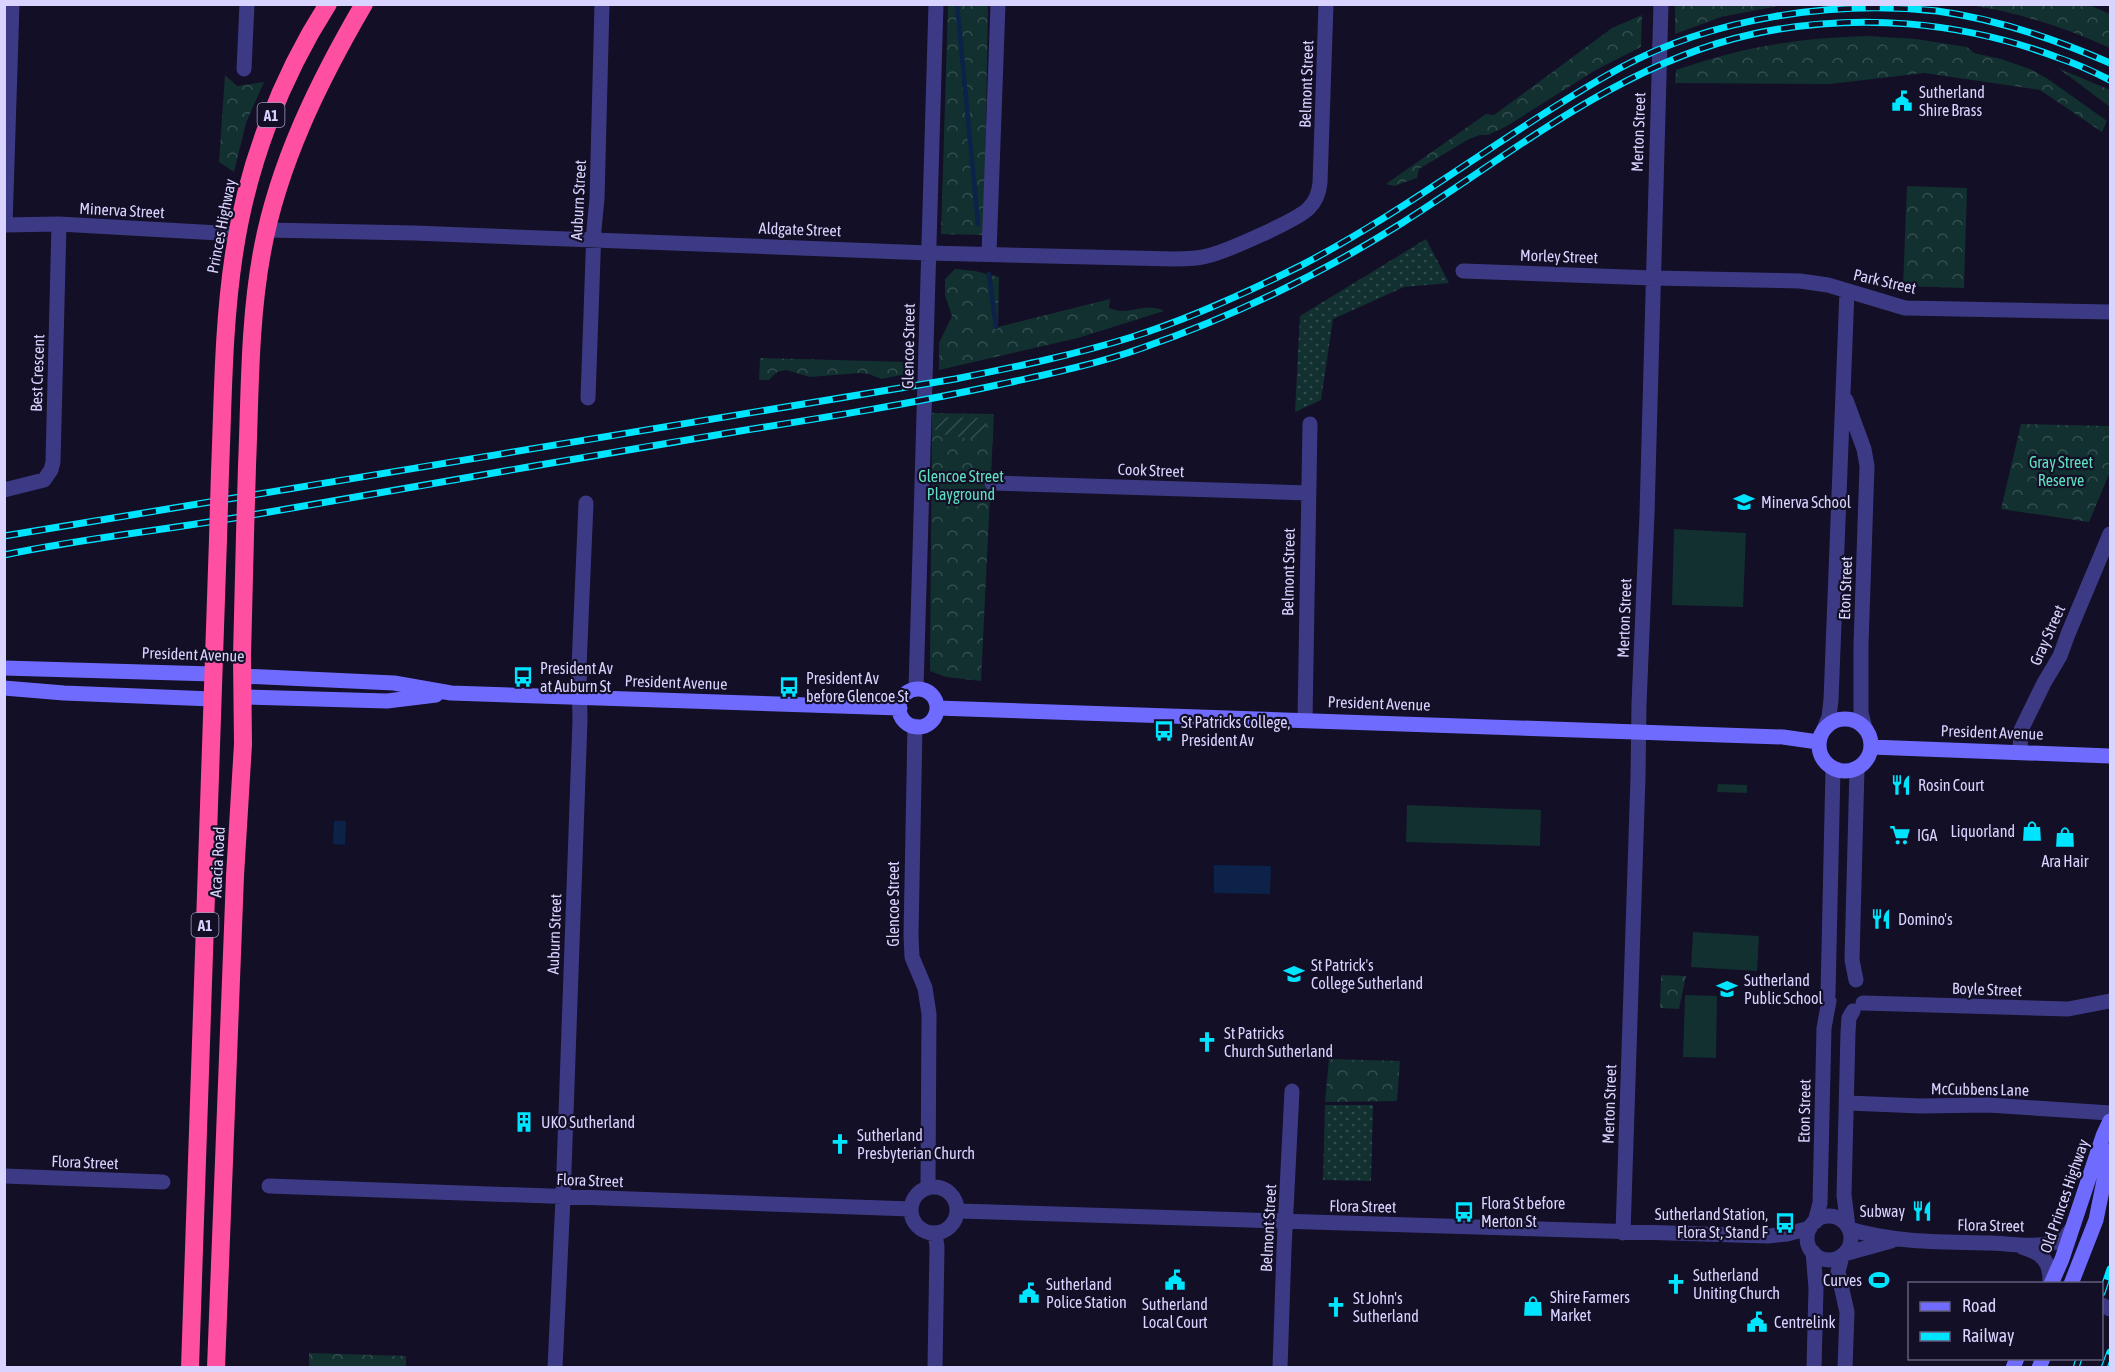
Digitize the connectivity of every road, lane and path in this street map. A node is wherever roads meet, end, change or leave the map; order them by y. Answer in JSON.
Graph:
{"nodes":[{"id":1,"x":12,"y":4,"type":"edge"},
{"id":2,"x":247,"y":4,"type":"edge"},
{"id":3,"x":328,"y":4,"type":"edge"},
{"id":4,"x":364,"y":4,"type":"edge"},
{"id":5,"x":602,"y":4,"type":"edge"},
{"id":6,"x":936,"y":4,"type":"edge"},
{"id":7,"x":998,"y":4,"type":"edge"},
{"id":8,"x":1326,"y":4,"type":"edge"},
{"id":9,"x":1661,"y":4,"type":"edge"},
{"id":10,"x":244,"y":69,"type":"dead end"},
{"id":11,"x":1316,"y":199,"type":"joint"},
{"id":12,"x":59,"y":224,"type":"junction"},
{"id":13,"x":5,"y":225,"type":"edge"},
{"id":14,"x":267,"y":230,"type":"junction"},
{"id":15,"x":237,"y":234,"type":"junction"},
{"id":16,"x":594,"y":238,"type":"junction"},
{"id":17,"x":928,"y":253,"type":"junction"},
{"id":18,"x":989,"y":253,"type":"junction"},
{"id":19,"x":1463,"y":271,"type":"dead end"},
{"id":20,"x":1653,"y":278,"type":"junction"},
{"id":21,"x":1847,"y":291,"type":"junction"},
{"id":22,"x":2110,"y":312,"type":"edge"},
{"id":23,"x":1843,"y":385,"type":"junction"},
{"id":24,"x":588,"y":398,"type":"dead end"},
{"id":25,"x":1310,"y":424,"type":"dead end"},
{"id":26,"x":1864,"y":449,"type":"junction"},
{"id":27,"x":1840,"y":451,"type":"junction"},
{"id":28,"x":220,"y":472,"type":"joint"},
{"id":29,"x":993,"y":483,"type":"dead end"},
{"id":30,"x":4,"y":490,"type":"edge"},
{"id":31,"x":1308,"y":493,"type":"junction"},
{"id":32,"x":586,"y":502,"type":"dead end"},
{"id":33,"x":2110,"y":534,"type":"edge"},
{"id":34,"x":4,"y":668,"type":"edge"},
{"id":35,"x":213,"y":674,"type":"junction"},
{"id":36,"x":242,"y":676,"type":"junction"},
{"id":37,"x":4,"y":688,"type":"edge"},
{"id":38,"x":916,"y":689,"type":"junction"},
{"id":39,"x":451,"y":693,"type":"junction"},
{"id":40,"x":243,"y":697,"type":"junction"},
{"id":41,"x":579,"y":698,"type":"junction"},
{"id":42,"x":212,"y":699,"type":"junction"},
{"id":43,"x":900,"y":708,"type":"junction"},
{"id":44,"x":937,"y":708,"type":"junction"},
{"id":45,"x":1305,"y":720,"type":"junction"},
{"id":46,"x":915,"y":726,"type":"junction"},
{"id":47,"x":1866,"y":728,"type":"junction"},
{"id":48,"x":1638,"y":733,"type":"junction"},
{"id":49,"x":1821,"y":735,"type":"junction"},
{"id":50,"x":1871,"y":747,"type":"junction"},
{"id":51,"x":2020,"y":752,"type":"junction"},
{"id":52,"x":2110,"y":756,"type":"edge"},
{"id":53,"x":1857,"y":768,"type":"junction"},
{"id":54,"x":1833,"y":769,"type":"junction"},
{"id":55,"x":1856,"y":980,"type":"junction"},
{"id":56,"x":1829,"y":997,"type":"junction"},
{"id":57,"x":2110,"y":1001,"type":"edge"},
{"id":58,"x":1858,"y":1007,"type":"junction"},
{"id":59,"x":1292,"y":1091,"type":"dead end"},
{"id":60,"x":1848,"y":1103,"type":"junction"},
{"id":61,"x":2110,"y":1113,"type":"edge"},
{"id":62,"x":2110,"y":1121,"type":"edge"},
{"id":63,"x":2110,"y":1151,"type":"edge"},
{"id":64,"x":4,"y":1176,"type":"edge"},
{"id":65,"x":164,"y":1182,"type":"dead end"},
{"id":66,"x":269,"y":1186,"type":"dead end"},
{"id":67,"x":928,"y":1187,"type":"junction"},
{"id":68,"x":563,"y":1198,"type":"junction"},
{"id":69,"x":911,"y":1209,"type":"junction"},
{"id":70,"x":958,"y":1211,"type":"junction"},
{"id":71,"x":1286,"y":1222,"type":"junction"},
{"id":72,"x":1812,"y":1225,"type":"junction"},
{"id":73,"x":1849,"y":1228,"type":"junction"},
{"id":74,"x":2070,"y":1231,"type":"junction"},
{"id":75,"x":935,"y":1233,"type":"junction"},
{"id":76,"x":1623,"y":1233,"type":"junction"},
{"id":77,"x":1768,"y":1236,"type":"junction"},
{"id":78,"x":1906,"y":1240,"type":"junction"},
{"id":79,"x":2004,"y":1244,"type":"junction"},
{"id":80,"x":1811,"y":1251,"type":"junction"},
{"id":81,"x":1843,"y":1255,"type":"junction"},
{"id":82,"x":2079,"y":1263,"type":"junction"},
{"id":83,"x":2051,"y":1282,"type":"edge"},
{"id":84,"x":2052,"y":1282,"type":"edge"},
{"id":85,"x":2072,"y":1282,"type":"edge"},
{"id":86,"x":2078,"y":1282,"type":"edge"},
{"id":87,"x":190,"y":1368,"type":"edge"},
{"id":88,"x":216,"y":1368,"type":"edge"},
{"id":89,"x":555,"y":1368,"type":"edge"},
{"id":90,"x":935,"y":1368,"type":"edge"},
{"id":91,"x":1280,"y":1368,"type":"edge"},
{"id":92,"x":1814,"y":1368,"type":"edge"},
{"id":93,"x":1845,"y":1368,"type":"edge"}],
"edges":[{"from":1,"to":13,"type":"street"},
{"from":2,"to":10,"type":"street"},
{"from":3,"to":15,"type":"highway","name":"Princes Highway","number":"A1"},
{"from":4,"to":14,"type":"highway","number":"A1"},
{"from":5,"to":16,"type":"street","name":"Auburn Street"},
{"from":6,"to":17,"type":"street","name":"Glencoe Street"},
{"from":7,"to":18,"type":"street"},
{"from":8,"to":11,"type":"street","name":"Belmont Street"},
{"from":9,"to":20,"type":"street","name":"Merton Street"},
{"from":11,"to":18,"type":"street","name":"Aldgate Street"},
{"from":12,"to":13,"type":"street","name":"Minerva Street"},
{"from":12,"to":15,"type":"street","name":"Minerva Street"},
{"from":12,"to":30,"type":"street","name":"Best Crescent"},
{"from":14,"to":16,"type":"street","name":"Aldgate Street"},
{"from":14,"to":36,"type":"highway","name":"Acacia Road","number":"A1","bridge":true},
{"from":15,"to":28,"type":"highway","name":"Princes Highway","number":"A1"},
{"from":16,"to":17,"type":"street","name":"Aldgate Street"},
{"from":16,"to":24,"type":"street","name":"Auburn Street"},
{"from":17,"to":18,"type":"street","name":"Aldgate Street"},
{"from":17,"to":38,"type":"street","name":"Glencoe Street"},
{"from":19,"to":20,"type":"street","name":"Morley Street"},
{"from":20,"to":21,"type":"street","name":"Park Street"},
{"from":20,"to":48,"type":"street","name":"Merton Street"},
{"from":21,"to":22,"type":"street","name":"Park Street"},
{"from":21,"to":23,"type":"street","name":"Eton Street"},
{"from":23,"to":26,"type":"street","name":"Eton Street"},
{"from":23,"to":27,"type":"street","name":"Eton Street"},
{"from":25,"to":31,"type":"street","name":"Belmont Street"},
{"from":26,"to":27,"type":"street"},
{"from":26,"to":47,"type":"street","name":"Eton Street"},
{"from":27,"to":49,"type":"street","name":"Eton Street"},
{"from":28,"to":35,"type":"highway","name":"Acacia Road","number":"A1","bridge":true},
{"from":29,"to":31,"type":"street","name":"Cook Street"},
{"from":31,"to":45,"type":"street","name":"Belmont Street"},
{"from":32,"to":41,"type":"street","name":"Auburn Street"},
{"from":33,"to":51,"type":"street","name":"Gray Street"},
{"from":34,"to":35,"type":"street","name":"President Avenue"},
{"from":35,"to":36,"type":"highway","name":"President Avenue"},
{"from":35,"to":42,"type":"highway","name":"Acacia Road","number":"A1"},
{"from":36,"to":39,"type":"street","name":"President Avenue"},
{"from":36,"to":40,"type":"highway","name":"Acacia Road","number":"A1"},
{"from":37,"to":42,"type":"street","name":"President Avenue"},
{"from":38,"to":43,"type":"street"},
{"from":38,"to":44,"type":"street"},
{"from":39,"to":40,"type":"street","name":"President Avenue"},
{"from":39,"to":41,"type":"street","name":"President Avenue"},
{"from":40,"to":42,"type":"highway","name":"President Avenue"},
{"from":40,"to":88,"type":"highway","name":"Acacia Road","number":"A1"},
{"from":41,"to":43,"type":"street","name":"President Avenue"},
{"from":41,"to":68,"type":"street","name":"Auburn Street"},
{"from":42,"to":87,"type":"highway","name":"Acacia Road","number":"A1"},
{"from":43,"to":46,"type":"street"},
{"from":44,"to":45,"type":"street","name":"President Avenue"},
{"from":44,"to":46,"type":"street"},
{"from":45,"to":48,"type":"street","name":"President Avenue"},
{"from":46,"to":67,"type":"street","name":"Glencoe Street"},
{"from":47,"to":49,"type":"street"},
{"from":47,"to":50,"type":"street"},
{"from":48,"to":49,"type":"street","name":"President Avenue"},
{"from":48,"to":76,"type":"street","name":"Merton Street"},
{"from":49,"to":54,"type":"street"},
{"from":50,"to":51,"type":"street","name":"President Avenue"},
{"from":50,"to":53,"type":"street"},
{"from":51,"to":52,"type":"street","name":"President Avenue"},
{"from":53,"to":54,"type":"street"},
{"from":53,"to":55,"type":"street"},
{"from":54,"to":56,"type":"street","name":"Eton Street"},
{"from":55,"to":56,"type":"street"},
{"from":55,"to":58,"type":"street"},
{"from":56,"to":58,"type":"street"},
{"from":56,"to":72,"type":"street","name":"Eton Street"},
{"from":57,"to":58,"type":"street","name":"Boyle Street"},
{"from":58,"to":60,"type":"street"},
{"from":59,"to":71,"type":"street","name":"Belmont Street"},
{"from":60,"to":61,"type":"street","name":"McCubbens Lane"},
{"from":60,"to":73,"type":"street"},
{"from":62,"to":74,"type":"street","name":"Old Princes Highway"},
{"from":63,"to":82,"type":"street","name":"Old Princes Highway"},
{"from":64,"to":65,"type":"street","name":"Flora Street"},
{"from":66,"to":68,"type":"street","name":"Flora Street"},
{"from":67,"to":69,"type":"street"},
{"from":67,"to":70,"type":"street"},
{"from":68,"to":69,"type":"street","name":"Flora Street"},
{"from":68,"to":89,"type":"street","name":"Auburn Street"},
{"from":69,"to":75,"type":"street"},
{"from":70,"to":71,"type":"street","name":"Flora Street"},
{"from":70,"to":75,"type":"street"},
{"from":71,"to":76,"type":"street","name":"Flora Street"},
{"from":71,"to":91,"type":"street","name":"Belmont Street"},
{"from":72,"to":73,"type":"street"},
{"from":72,"to":77,"type":"street","name":"Flora Street"},
{"from":72,"to":80,"type":"street"},
{"from":73,"to":78,"type":"street","name":"Flora Street"},
{"from":73,"to":81,"type":"street"},
{"from":74,"to":79,"type":"street","name":"Flora Street"},
{"from":74,"to":84,"type":"street","name":"Old Princes Highway"},
{"from":75,"to":90,"type":"street"},
{"from":76,"to":77,"type":"street","name":"Flora Street"},
{"from":77,"to":80,"type":"street","name":"Flora Street"},
{"from":78,"to":79,"type":"street","name":"Flora Street"},
{"from":78,"to":81,"type":"street","name":"Flora Street"},
{"from":79,"to":83,"type":"street"},
{"from":80,"to":81,"type":"street"},
{"from":80,"to":92,"type":"street"},
{"from":81,"to":93,"type":"street"},
{"from":82,"to":85,"type":"street","name":"Old Princes Highway"},
{"from":82,"to":86,"type":"street"}]}
